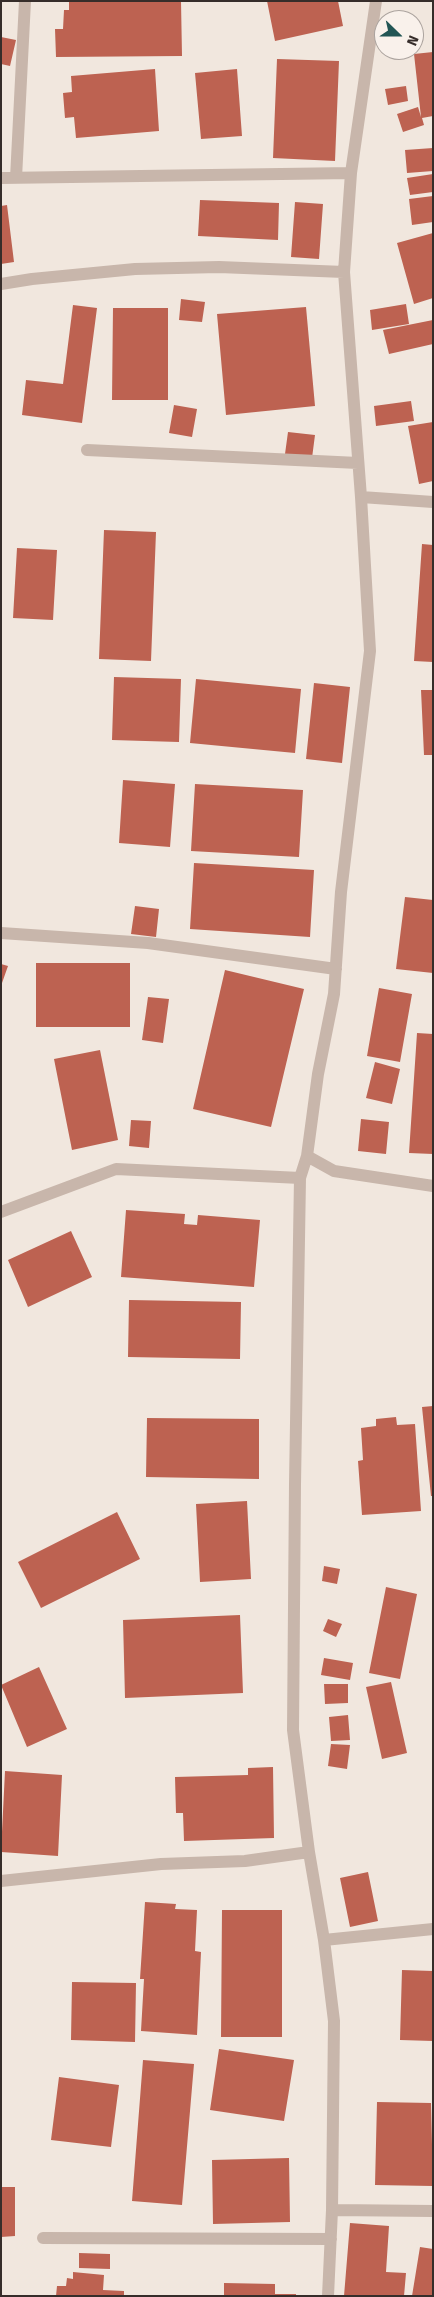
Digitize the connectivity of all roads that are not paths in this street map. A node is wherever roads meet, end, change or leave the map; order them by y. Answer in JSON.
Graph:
{"nodes":[{"id":1,"x":25,"y":1,"type":"edge"},
{"id":2,"x":376,"y":1,"type":"edge"},
{"id":3,"x":351,"y":173,"type":"junction"},
{"id":4,"x":1,"y":178,"type":"edge"},
{"id":5,"x":16,"y":178,"type":"junction"},
{"id":6,"x":344,"y":272,"type":"junction"},
{"id":7,"x":1,"y":284,"type":"edge"},
{"id":8,"x":87,"y":450,"type":"dead end"},
{"id":9,"x":358,"y":463,"type":"junction"},
{"id":10,"x":361,"y":497,"type":"junction"},
{"id":11,"x":433,"y":502,"type":"edge"},
{"id":12,"x":1,"y":933,"type":"edge"},
{"id":13,"x":336,"y":968,"type":"junction"},
{"id":14,"x":307,"y":1156,"type":"junction"},
{"id":15,"x":300,"y":1178,"type":"junction"},
{"id":16,"x":433,"y":1186,"type":"edge"},
{"id":17,"x":1,"y":1212,"type":"edge"},
{"id":18,"x":309,"y":1852,"type":"junction"},
{"id":19,"x":1,"y":1881,"type":"edge"},
{"id":20,"x":433,"y":1929,"type":"edge"},
{"id":21,"x":324,"y":1940,"type":"junction"},
{"id":22,"x":332,"y":2210,"type":"junction"},
{"id":23,"x":433,"y":2210,"type":"edge"},
{"id":24,"x":43,"y":2238,"type":"dead end"},
{"id":25,"x":331,"y":2239,"type":"junction"},
{"id":26,"x":328,"y":2296,"type":"edge"}],
"edges":[{"from":1,"to":5,"type":"street"},
{"from":2,"to":3,"type":"street"},
{"from":3,"to":5,"type":"street"},
{"from":3,"to":6,"type":"street"},
{"from":4,"to":5,"type":"street"},
{"from":6,"to":7,"type":"street"},
{"from":6,"to":9,"type":"street"},
{"from":8,"to":9,"type":"street"},
{"from":9,"to":10,"type":"street"},
{"from":10,"to":11,"type":"street"},
{"from":10,"to":13,"type":"street"},
{"from":12,"to":13,"type":"street"},
{"from":13,"to":14,"type":"street"},
{"from":14,"to":15,"type":"street"},
{"from":14,"to":16,"type":"street"},
{"from":15,"to":17,"type":"street"},
{"from":15,"to":18,"type":"street"},
{"from":18,"to":19,"type":"street"},
{"from":18,"to":21,"type":"street"},
{"from":20,"to":21,"type":"street"},
{"from":21,"to":22,"type":"street"},
{"from":22,"to":23,"type":"street"},
{"from":22,"to":25,"type":"street"},
{"from":24,"to":25,"type":"street"},
{"from":25,"to":26,"type":"street"}]}
